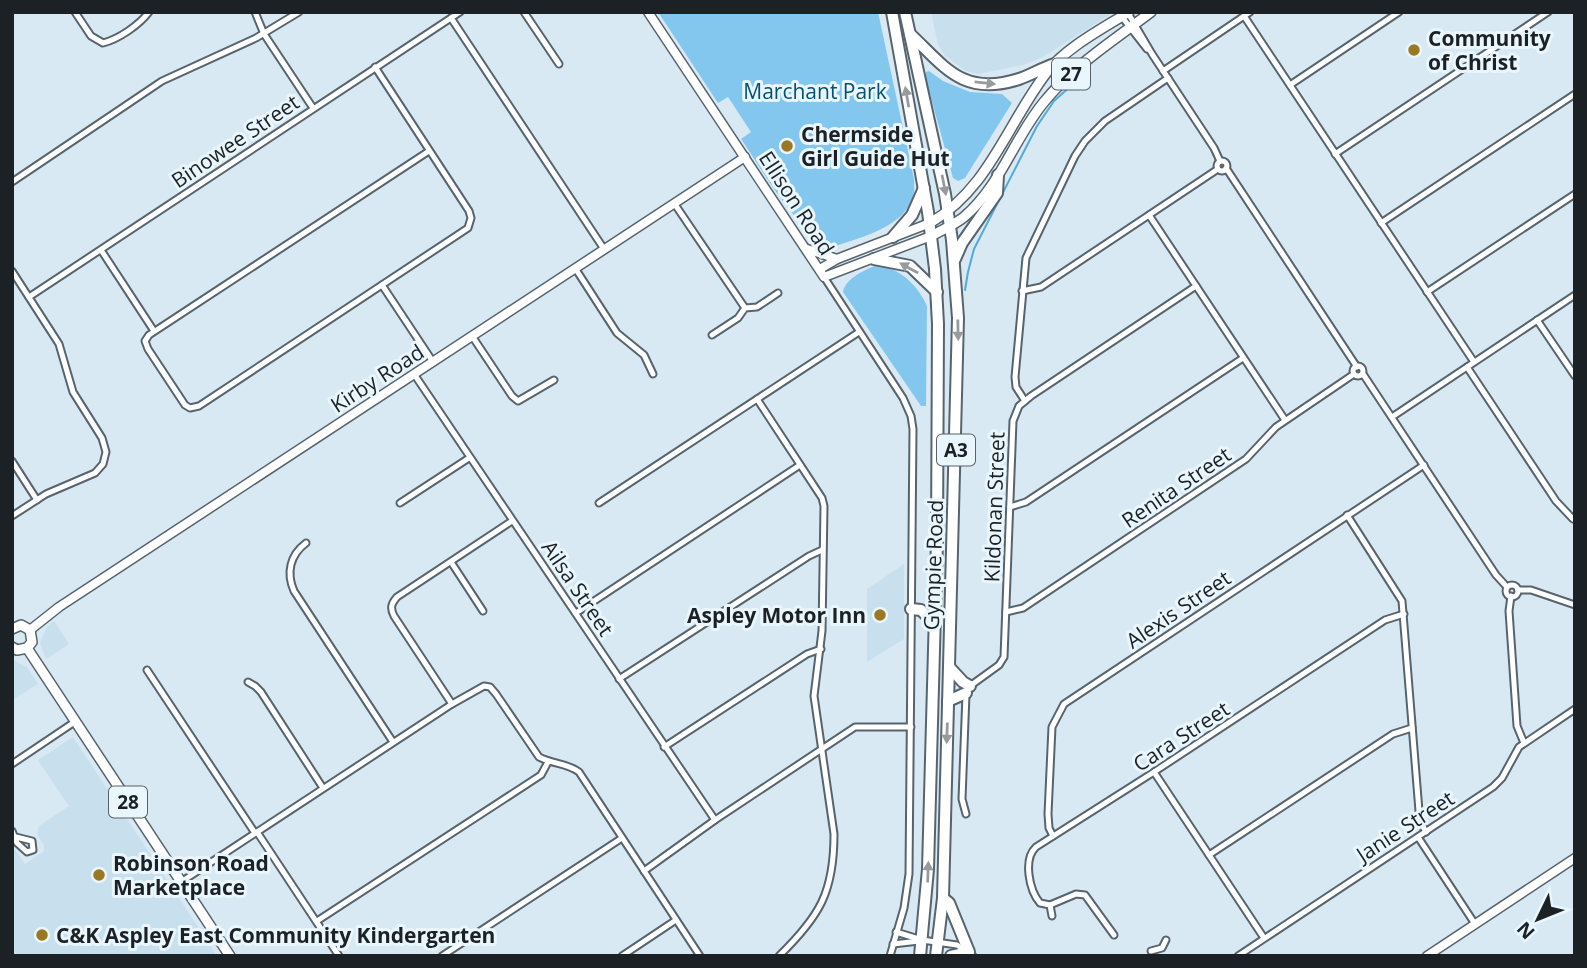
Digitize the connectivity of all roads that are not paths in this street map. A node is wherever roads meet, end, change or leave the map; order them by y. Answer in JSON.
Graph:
{"nodes":[{"id":1,"x":75,"y":12,"type":"edge"},
{"id":2,"x":149,"y":12,"type":"edge"},
{"id":3,"x":255,"y":12,"type":"edge"},
{"id":4,"x":299,"y":12,"type":"edge"},
{"id":5,"x":460,"y":12,"type":"edge"},
{"id":6,"x":524,"y":12,"type":"edge"},
{"id":7,"x":648,"y":12,"type":"edge"},
{"id":8,"x":891,"y":12,"type":"edge"},
{"id":9,"x":905,"y":12,"type":"edge"},
{"id":10,"x":1151,"y":12,"type":"edge"},
{"id":11,"x":1399,"y":12,"type":"edge"},
{"id":12,"x":1548,"y":12,"type":"edge"},
{"id":13,"x":1126,"y":14,"type":"edge"},
{"id":14,"x":1247,"y":14,"type":"edge"},
{"id":15,"x":451,"y":18,"type":"junction"},
{"id":16,"x":1133,"y":26,"type":"junction"},
{"id":17,"x":264,"y":34,"type":"junction"},
{"id":18,"x":910,"y":34,"type":"junction"},
{"id":19,"x":559,"y":64,"type":"dead end"},
{"id":20,"x":1055,"y":64,"type":"junction"},
{"id":21,"x":375,"y":67,"type":"junction"},
{"id":22,"x":1163,"y":71,"type":"junction"},
{"id":23,"x":1168,"y":78,"type":"junction"},
{"id":24,"x":1290,"y":85,"type":"junction"},
{"id":25,"x":1575,"y":94,"type":"edge"},
{"id":26,"x":313,"y":108,"type":"junction"},
{"id":27,"x":429,"y":150,"type":"junction"},
{"id":28,"x":1335,"y":154,"type":"junction"},
{"id":29,"x":745,"y":157,"type":"junction"},
{"id":30,"x":1220,"y":161,"type":"junction"},
{"id":31,"x":1226,"y":168,"type":"junction"},
{"id":32,"x":1218,"y":169,"type":"junction"},
{"id":33,"x":998,"y":175,"type":"junction"},
{"id":34,"x":12,"y":181,"type":"edge"},
{"id":35,"x":924,"y":188,"type":"junction"},
{"id":36,"x":1575,"y":194,"type":"edge"},
{"id":37,"x":674,"y":203,"type":"junction"},
{"id":38,"x":948,"y":212,"type":"junction"},
{"id":39,"x":1149,"y":215,"type":"junction"},
{"id":40,"x":471,"y":221,"type":"junction"},
{"id":41,"x":479,"y":223,"type":"dead end"},
{"id":42,"x":930,"y":223,"type":"junction"},
{"id":43,"x":1381,"y":223,"type":"junction"},
{"id":44,"x":950,"y":226,"type":"junction"},
{"id":45,"x":931,"y":236,"type":"junction"},
{"id":46,"x":893,"y":237,"type":"junction"},
{"id":47,"x":604,"y":249,"type":"junction"},
{"id":48,"x":807,"y":249,"type":"junction"},
{"id":49,"x":102,"y":250,"type":"junction"},
{"id":50,"x":837,"y":259,"type":"junction"},
{"id":51,"x":874,"y":259,"type":"junction"},
{"id":52,"x":954,"y":262,"type":"junction"},
{"id":53,"x":575,"y":268,"type":"junction"},
{"id":54,"x":12,"y":271,"type":"edge"},
{"id":55,"x":822,"y":273,"type":"junction"},
{"id":56,"x":382,"y":285,"type":"junction"},
{"id":57,"x":1196,"y":286,"type":"junction"},
{"id":58,"x":1022,"y":291,"type":"junction"},
{"id":59,"x":937,"y":292,"type":"junction"},
{"id":60,"x":1427,"y":292,"type":"junction"},
{"id":61,"x":778,"y":293,"type":"dead end"},
{"id":62,"x":1575,"y":295,"type":"edge"},
{"id":63,"x":29,"y":297,"type":"junction"},
{"id":64,"x":745,"y":308,"type":"junction"},
{"id":65,"x":1537,"y":320,"type":"junction"},
{"id":66,"x":154,"y":331,"type":"junction"},
{"id":67,"x":859,"y":332,"type":"junction"},
{"id":68,"x":712,"y":335,"type":"dead end"},
{"id":69,"x":472,"y":336,"type":"junction"},
{"id":70,"x":1243,"y":358,"type":"junction"},
{"id":71,"x":433,"y":362,"type":"junction"},
{"id":72,"x":1474,"y":362,"type":"junction"},
{"id":73,"x":1357,"y":366,"type":"junction"},
{"id":74,"x":1467,"y":366,"type":"junction"},
{"id":75,"x":414,"y":374,"type":"junction"},
{"id":76,"x":653,"y":374,"type":"dead end"},
{"id":77,"x":1354,"y":374,"type":"junction"},
{"id":78,"x":1363,"y":374,"type":"junction"},
{"id":79,"x":1575,"y":376,"type":"edge"},
{"id":80,"x":554,"y":380,"type":"dead end"},
{"id":81,"x":757,"y":399,"type":"junction"},
{"id":82,"x":1025,"y":401,"type":"junction"},
{"id":83,"x":911,"y":416,"type":"joint"},
{"id":84,"x":1392,"y":417,"type":"junction"},
{"id":85,"x":1285,"y":420,"type":"junction"},
{"id":86,"x":469,"y":458,"type":"junction"},
{"id":87,"x":12,"y":461,"type":"edge"},
{"id":88,"x":1424,"y":465,"type":"junction"},
{"id":89,"x":800,"y":466,"type":"junction"},
{"id":90,"x":37,"y":500,"type":"junction"},
{"id":91,"x":400,"y":503,"type":"dead end"},
{"id":92,"x":599,"y":503,"type":"dead end"},
{"id":93,"x":1010,"y":507,"type":"junction"},
{"id":94,"x":1347,"y":515,"type":"junction"},
{"id":95,"x":12,"y":516,"type":"edge"},
{"id":96,"x":1573,"y":519,"type":"dead end"},
{"id":97,"x":512,"y":522,"type":"junction"},
{"id":98,"x":306,"y":543,"type":"dead end"},
{"id":99,"x":822,"y":550,"type":"junction"},
{"id":100,"x":451,"y":562,"type":"junction"},
{"id":101,"x":1507,"y":587,"type":"junction"},
{"id":102,"x":1517,"y":590,"type":"junction"},
{"id":103,"x":1511,"y":596,"type":"junction"},
{"id":104,"x":1575,"y":605,"type":"edge"},
{"id":105,"x":911,"y":609,"type":"junction"},
{"id":106,"x":483,"y":611,"type":"dead end"},
{"id":107,"x":576,"y":612,"type":"junction"},
{"id":108,"x":1006,"y":612,"type":"junction"},
{"id":109,"x":1404,"y":614,"type":"junction"},
{"id":110,"x":935,"y":624,"type":"junction"},
{"id":111,"x":13,"y":627,"type":"edge"},
{"id":112,"x":30,"y":630,"type":"junction"},
{"id":113,"x":12,"y":647,"type":"edge"},
{"id":114,"x":27,"y":648,"type":"junction"},
{"id":115,"x":821,"y":649,"type":"junction"},
{"id":116,"x":950,"y":668,"type":"junction"},
{"id":117,"x":147,"y":670,"type":"dead end"},
{"id":118,"x":619,"y":679,"type":"junction"},
{"id":119,"x":248,"y":682,"type":"dead end"},
{"id":120,"x":968,"y":689,"type":"junction"},
{"id":121,"x":948,"y":701,"type":"junction"},
{"id":122,"x":452,"y":704,"type":"junction"},
{"id":123,"x":1575,"y":709,"type":"edge"},
{"id":124,"x":76,"y":721,"type":"junction"},
{"id":125,"x":911,"y":727,"type":"junction"},
{"id":126,"x":1412,"y":728,"type":"junction"},
{"id":127,"x":393,"y":743,"type":"junction"},
{"id":128,"x":1524,"y":743,"type":"junction"},
{"id":129,"x":664,"y":747,"type":"junction"},
{"id":130,"x":821,"y":750,"type":"junction"},
{"id":131,"x":548,"y":762,"type":"junction"},
{"id":132,"x":12,"y":764,"type":"edge"},
{"id":133,"x":1154,"y":772,"type":"junction"},
{"id":134,"x":323,"y":788,"type":"junction"},
{"id":135,"x":966,"y":814,"type":"dead end"},
{"id":136,"x":715,"y":820,"type":"junction"},
{"id":137,"x":256,"y":832,"type":"junction"},
{"id":138,"x":1426,"y":832,"type":"junction"},
{"id":139,"x":1053,"y":836,"type":"junction"},
{"id":140,"x":1418,"y":837,"type":"junction"},
{"id":141,"x":622,"y":838,"type":"junction"},
{"id":142,"x":1209,"y":855,"type":"junction"},
{"id":143,"x":1575,"y":858,"type":"edge"},
{"id":144,"x":644,"y":871,"type":"junction"},
{"id":145,"x":181,"y":882,"type":"junction"},
{"id":146,"x":943,"y":898,"type":"junction"},
{"id":147,"x":1050,"y":905,"type":"junction"},
{"id":148,"x":1052,"y":916,"type":"dead end"},
{"id":149,"x":676,"y":920,"type":"junction"},
{"id":150,"x":317,"y":922,"type":"junction"},
{"id":151,"x":1475,"y":924,"type":"junction"},
{"id":152,"x":897,"y":932,"type":"junction"},
{"id":153,"x":1114,"y":935,"type":"dead end"},
{"id":154,"x":1264,"y":938,"type":"junction"},
{"id":155,"x":922,"y":940,"type":"junction"},
{"id":156,"x":1166,"y":940,"type":"dead end"},
{"id":157,"x":938,"y":942,"type":"junction"},
{"id":158,"x":893,"y":944,"type":"junction"},
{"id":159,"x":1162,"y":948,"type":"junction"},
{"id":160,"x":1151,"y":951,"type":"dead end"},
{"id":161,"x":971,"y":954,"type":"edge"},
{"id":162,"x":230,"y":956,"type":"edge"},
{"id":163,"x":339,"y":956,"type":"edge"},
{"id":164,"x":442,"y":956,"type":"edge"},
{"id":165,"x":622,"y":956,"type":"edge"},
{"id":166,"x":700,"y":956,"type":"edge"},
{"id":167,"x":779,"y":956,"type":"edge"},
{"id":168,"x":890,"y":956,"type":"edge"},
{"id":169,"x":920,"y":956,"type":"edge"},
{"id":170,"x":936,"y":956,"type":"edge"},
{"id":171,"x":951,"y":956,"type":"edge"},
{"id":172,"x":1167,"y":956,"type":"edge"},
{"id":173,"x":1238,"y":956,"type":"edge"},
{"id":174,"x":1427,"y":956,"type":"edge"}],
"edges":[{"from":1,"to":2,"type":"street"},
{"from":3,"to":17,"type":"street"},
{"from":4,"to":17,"type":"street"},
{"from":5,"to":15,"type":"street","name":"Binowee Street"},
{"from":6,"to":19,"type":"street"},
{"from":7,"to":29,"type":"street","name":"Ellison Road"},
{"from":35,"to":8,"type":"highway","name":"Gympie Road","number":"A3","one_way":true},
{"from":9,"to":18,"type":"highway","name":"Gympie Road","number":"A3"},
{"from":10,"to":16,"type":"main road","number":"27"},
{"from":11,"to":24,"type":"street"},
{"from":12,"to":28,"type":"street"},
{"from":13,"to":16,"type":"street"},
{"from":13,"to":20,"type":"main road","number":"27"},
{"from":14,"to":22,"type":"street"},
{"from":14,"to":24,"type":"street"},
{"from":15,"to":21,"type":"street","name":"Binowee Street"},
{"from":15,"to":47,"type":"street"},
{"from":16,"to":22,"type":"street"},
{"from":16,"to":33,"type":"main road","number":"27"},
{"from":17,"to":26,"type":"street"},
{"from":17,"to":34,"type":"street"},
{"from":18,"to":20,"type":"highway","one_way":true},
{"from":18,"to":38,"type":"highway","name":"Gympie Road","number":"A3","one_way":true},
{"from":20,"to":38,"type":"main road","number":"27"},
{"from":21,"to":26,"type":"street","name":"Binowee Street"},
{"from":21,"to":27,"type":"street"},
{"from":22,"to":23,"type":"street"},
{"from":23,"to":30,"type":"street"},
{"from":23,"to":58,"type":"street"},
{"from":24,"to":28,"type":"street"},
{"from":25,"to":43,"type":"street"},
{"from":26,"to":49,"type":"street","name":"Binowee Street"},
{"from":27,"to":40,"type":"street"},
{"from":27,"to":66,"type":"street"},
{"from":28,"to":43,"type":"street"},
{"from":29,"to":37,"type":"street","name":"Kirby Road"},
{"from":29,"to":48,"type":"street","name":"Ellison Road"},
{"from":30,"to":31,"type":"street"},
{"from":30,"to":32,"type":"street"},
{"from":31,"to":32,"type":"street"},
{"from":31,"to":73,"type":"street"},
{"from":32,"to":39,"type":"street"},
{"from":33,"to":44,"type":"main road","number":"27"},
{"from":33,"to":52,"type":"highway"},
{"from":35,"to":42,"type":"highway","name":"Gympie Road","number":"A3"},
{"from":35,"to":46,"type":"highway"},
{"from":36,"to":60,"type":"street"},
{"from":37,"to":47,"type":"street","name":"Kirby Road"},
{"from":37,"to":64,"type":"street"},
{"from":38,"to":42,"type":"main road","number":"27"},
{"from":38,"to":44,"type":"highway","name":"Gympie Road","number":"A3"},
{"from":39,"to":57,"type":"street"},
{"from":39,"to":58,"type":"street"},
{"from":40,"to":41,"type":"street"},
{"from":40,"to":56,"type":"street"},
{"from":42,"to":45,"type":"highway","name":"Gympie Road","number":"A3"},
{"from":42,"to":46,"type":"street","number":"27"},
{"from":43,"to":60,"type":"street"},
{"from":44,"to":45,"type":"main road","number":"27"},
{"from":44,"to":52,"type":"highway","name":"Gympie Road","number":"A3"},
{"from":45,"to":51,"type":"street","number":"27"},
{"from":45,"to":59,"type":"highway","name":"Gympie Road","number":"A3"},
{"from":46,"to":50,"type":"street","number":"27"},
{"from":47,"to":53,"type":"street","name":"Kirby Road"},
{"from":48,"to":50,"type":"street"},
{"from":48,"to":55,"type":"street","name":"Ellison Road"},
{"from":49,"to":63,"type":"street","name":"Binowee Street"},
{"from":49,"to":66,"type":"street"},
{"from":50,"to":55,"type":"street","number":"27"},
{"from":51,"to":55,"type":"street","number":"27"},
{"from":59,"to":51,"type":"highway","one_way":true},
{"from":52,"to":116,"type":"highway","name":"Gympie Road","number":"A3","one_way":true},
{"from":53,"to":69,"type":"street","name":"Kirby Road"},
{"from":53,"to":76,"type":"street"},
{"from":54,"to":63,"type":"street"},
{"from":55,"to":67,"type":"street","name":"Ellison Road"},
{"from":56,"to":66,"type":"street"},
{"from":56,"to":71,"type":"street"},
{"from":57,"to":70,"type":"street"},
{"from":57,"to":82,"type":"street"},
{"from":58,"to":82,"type":"street"},
{"from":59,"to":110,"type":"highway","name":"Gympie Road","number":"A3"},
{"from":60,"to":72,"type":"street"},
{"from":61,"to":64,"type":"street"},
{"from":62,"to":65,"type":"street"},
{"from":63,"to":90,"type":"street"},
{"from":64,"to":68,"type":"street"},
{"from":65,"to":72,"type":"street"},
{"from":65,"to":79,"type":"street"},
{"from":67,"to":81,"type":"street"},
{"from":67,"to":83,"type":"street","name":"Ellison Road"},
{"from":69,"to":71,"type":"street","name":"Kirby Road"},
{"from":69,"to":80,"type":"street"},
{"from":70,"to":85,"type":"street"},
{"from":70,"to":93,"type":"street"},
{"from":71,"to":75,"type":"street","name":"Kirby Road"},
{"from":72,"to":74,"type":"street"},
{"from":73,"to":77,"type":"street"},
{"from":73,"to":78,"type":"street"},
{"from":74,"to":84,"type":"street"},
{"from":74,"to":96,"type":"street"},
{"from":75,"to":86,"type":"street","name":"Ailsa Street"},
{"from":75,"to":112,"type":"street","name":"Kirby Road"},
{"from":77,"to":78,"type":"street"},
{"from":77,"to":85,"type":"street","name":"Renita Street"},
{"from":78,"to":84,"type":"street"},
{"from":81,"to":89,"type":"street"},
{"from":81,"to":92,"type":"street"},
{"from":82,"to":93,"type":"street","name":"Kildonan Street"},
{"from":83,"to":105,"type":"street","name":"Gympie Road"},
{"from":84,"to":88,"type":"street"},
{"from":85,"to":108,"type":"street","name":"Renita Street"},
{"from":86,"to":91,"type":"street"},
{"from":86,"to":97,"type":"street","name":"Ailsa Street"},
{"from":87,"to":90,"type":"street"},
{"from":88,"to":94,"type":"street","name":"Alexis Street"},
{"from":88,"to":101,"type":"street"},
{"from":89,"to":99,"type":"street"},
{"from":89,"to":107,"type":"street"},
{"from":90,"to":95,"type":"street"},
{"from":93,"to":108,"type":"street","name":"Kildonan Street"},
{"from":94,"to":109,"type":"street"},
{"from":94,"to":139,"type":"street","name":"Alexis Street"},
{"from":97,"to":100,"type":"street"},
{"from":97,"to":107,"type":"street","name":"Ailsa Street"},
{"from":98,"to":127,"type":"street"},
{"from":99,"to":115,"type":"street"},
{"from":99,"to":118,"type":"street"},
{"from":100,"to":106,"type":"street"},
{"from":100,"to":122,"type":"street"},
{"from":101,"to":102,"type":"street"},
{"from":101,"to":103,"type":"street"},
{"from":102,"to":103,"type":"street"},
{"from":102,"to":104,"type":"street"},
{"from":103,"to":128,"type":"street"},
{"from":105,"to":110,"type":"highway"},
{"from":105,"to":125,"type":"street","name":"Gympie Road"},
{"from":107,"to":118,"type":"street","name":"Ailsa Street"},
{"from":108,"to":120,"type":"street","name":"Kildonan Street"},
{"from":109,"to":126,"type":"street"},
{"from":109,"to":133,"type":"street","name":"Cara Street"},
{"from":155,"to":110,"type":"highway","name":"Gympie Road","number":"A3","one_way":true},
{"from":111,"to":112,"type":"main road"},
{"from":112,"to":114,"type":"main road"},
{"from":113,"to":114,"type":"main road"},
{"from":114,"to":124,"type":"main road","number":"28"},
{"from":115,"to":129,"type":"street"},
{"from":115,"to":130,"type":"street"},
{"from":116,"to":120,"type":"highway"},
{"from":116,"to":121,"type":"highway","name":"Gympie Road","number":"A3"},
{"from":117,"to":137,"type":"street"},
{"from":118,"to":129,"type":"street","name":"Ailsa Street"},
{"from":119,"to":134,"type":"street"},
{"from":120,"to":121,"type":"highway"},
{"from":120,"to":135,"type":"street"},
{"from":121,"to":146,"type":"highway","name":"Gympie Road","number":"A3","one_way":true},
{"from":122,"to":127,"type":"street"},
{"from":122,"to":131,"type":"street"},
{"from":123,"to":128,"type":"street","name":"Janie Street"},
{"from":124,"to":132,"type":"street"},
{"from":124,"to":145,"type":"main road","number":"28"},
{"from":125,"to":130,"type":"street"},
{"from":125,"to":152,"type":"street","name":"Gympie Road"},
{"from":126,"to":138,"type":"street"},
{"from":126,"to":142,"type":"street"},
{"from":127,"to":134,"type":"street"},
{"from":128,"to":138,"type":"street","name":"Janie Street"},
{"from":129,"to":136,"type":"street","name":"Ailsa Street"},
{"from":130,"to":136,"type":"street"},
{"from":130,"to":167,"type":"street"},
{"from":131,"to":141,"type":"street"},
{"from":131,"to":150,"type":"street"},
{"from":133,"to":139,"type":"street","name":"Cara Street"},
{"from":133,"to":142,"type":"street"},
{"from":134,"to":137,"type":"street"},
{"from":136,"to":144,"type":"street"},
{"from":137,"to":145,"type":"street"},
{"from":137,"to":150,"type":"street"},
{"from":138,"to":140,"type":"street","name":"Janie Street"},
{"from":139,"to":147,"type":"street","name":"Cara Street"},
{"from":140,"to":151,"type":"street"},
{"from":140,"to":154,"type":"street","name":"Janie Street"},
{"from":141,"to":144,"type":"street"},
{"from":141,"to":164,"type":"street"},
{"from":142,"to":154,"type":"street"},
{"from":143,"to":151,"type":"street"},
{"from":144,"to":149,"type":"street"},
{"from":145,"to":162,"type":"main road","number":"28"},
{"from":146,"to":157,"type":"highway","name":"Gympie Road","number":"A3"},
{"from":146,"to":161,"type":"highway"},
{"from":147,"to":148,"type":"street","name":"Cara Street"},
{"from":147,"to":153,"type":"street"},
{"from":149,"to":165,"type":"street"},
{"from":149,"to":166,"type":"street"},
{"from":150,"to":163,"type":"street"},
{"from":151,"to":174,"type":"street"},
{"from":152,"to":155,"type":"street"},
{"from":152,"to":158,"type":"street","name":"Gympie Road"},
{"from":154,"to":173,"type":"street","name":"Janie Street"},
{"from":155,"to":157,"type":"street"},
{"from":155,"to":158,"type":"street"},
{"from":155,"to":169,"type":"highway","name":"Gympie Road","number":"A3"},
{"from":156,"to":159,"type":"street"},
{"from":157,"to":161,"type":"street"},
{"from":157,"to":170,"type":"highway","name":"Gympie Road","number":"A3"},
{"from":158,"to":168,"type":"street","name":"Gympie Road"},
{"from":159,"to":160,"type":"street"},
{"from":159,"to":172,"type":"street"},
{"from":161,"to":171,"type":"highway"}]}
